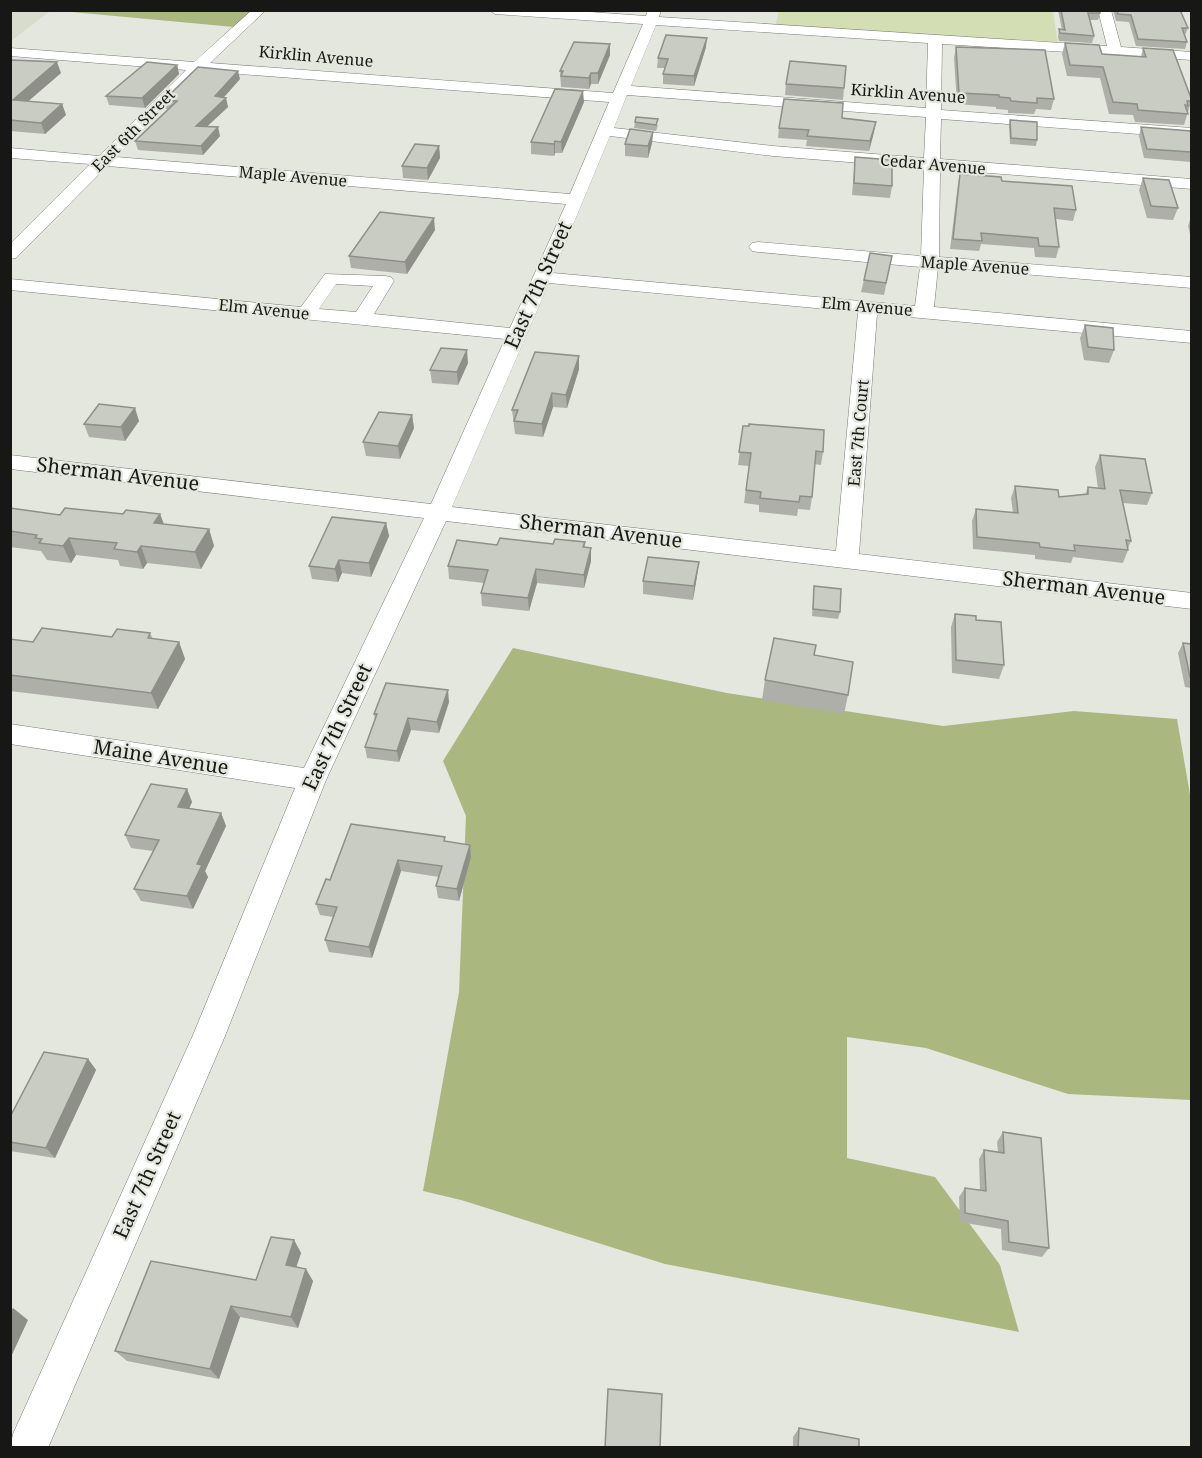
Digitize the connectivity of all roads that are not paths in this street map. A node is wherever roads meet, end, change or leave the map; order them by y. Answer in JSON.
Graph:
{"nodes":[{"id":1,"x":260,"y":10,"type":"edge"},
{"id":2,"x":495,"y":10,"type":"edge"},
{"id":3,"x":1104,"y":10,"type":"edge"},
{"id":4,"x":652,"y":16,"type":"edge"},
{"id":5,"x":935,"y":40,"type":"junction"},
{"id":6,"x":1115,"y":51,"type":"junction"},
{"id":7,"x":10,"y":52,"type":"edge"},
{"id":8,"x":1191,"y":56,"type":"edge"},
{"id":9,"x":199,"y":65,"type":"junction"},
{"id":10,"x":620,"y":94,"type":"junction"},
{"id":11,"x":932,"y":113,"type":"junction"},
{"id":12,"x":604,"y":131,"type":"junction"},
{"id":13,"x":1191,"y":133,"type":"edge"},
{"id":14,"x":10,"y":153,"type":"edge"},
{"id":15,"x":103,"y":160,"type":"junction"},
{"id":16,"x":931,"y":164,"type":"junction"},
{"id":17,"x":1191,"y":184,"type":"edge"},
{"id":18,"x":576,"y":200,"type":"junction"},
{"id":19,"x":758,"y":247,"type":"dead end"},
{"id":20,"x":10,"y":254,"type":"edge"},
{"id":21,"x":930,"y":262,"type":"junction"},
{"id":22,"x":542,"y":277,"type":"junction"},
{"id":23,"x":1191,"y":283,"type":"edge"},
{"id":24,"x":10,"y":284,"type":"edge"},
{"id":25,"x":868,"y":306,"type":"junction"},
{"id":26,"x":924,"y":311,"type":"junction"},
{"id":27,"x":306,"y":313,"type":"junction"},
{"id":28,"x":362,"y":318,"type":"junction"},
{"id":29,"x":517,"y":334,"type":"junction"},
{"id":30,"x":1191,"y":337,"type":"edge"},
{"id":31,"x":10,"y":462,"type":"edge"},
{"id":32,"x":438,"y":512,"type":"junction"},
{"id":33,"x":847,"y":560,"type":"junction"},
{"id":34,"x":1191,"y":601,"type":"edge"},
{"id":35,"x":10,"y":734,"type":"edge"},
{"id":36,"x":312,"y":780,"type":"junction"},
{"id":37,"x":27,"y":1448,"type":"edge"}],
"edges":[{"from":1,"to":9,"type":"street","name":"East 6th Street"},
{"from":2,"to":4,"type":"street"},
{"from":3,"to":6,"type":"street"},
{"from":4,"to":5,"type":"street"},
{"from":4,"to":10,"type":"street","name":"East 7th Street"},
{"from":5,"to":6,"type":"street"},
{"from":5,"to":11,"type":"street"},
{"from":6,"to":8,"type":"street"},
{"from":7,"to":9,"type":"street","name":"Kirklin Avenue"},
{"from":9,"to":10,"type":"street","name":"Kirklin Avenue"},
{"from":9,"to":15,"type":"street","name":"East 6th Street"},
{"from":10,"to":11,"type":"street","name":"Kirklin Avenue"},
{"from":10,"to":12,"type":"street","name":"East 7th Street"},
{"from":11,"to":13,"type":"street","name":"Kirklin Avenue"},
{"from":11,"to":16,"type":"street"},
{"from":12,"to":16,"type":"street","name":"Cedar Avenue"},
{"from":12,"to":18,"type":"street","name":"East 7th Street"},
{"from":14,"to":15,"type":"street","name":"Maple Avenue"},
{"from":15,"to":18,"type":"street","name":"Maple Avenue"},
{"from":15,"to":20,"type":"street","name":"East 6th Street"},
{"from":16,"to":17,"type":"street","name":"Cedar Avenue"},
{"from":16,"to":21,"type":"street"},
{"from":18,"to":22,"type":"street","name":"East 7th Street"},
{"from":19,"to":21,"type":"street","name":"Maple Avenue"},
{"from":21,"to":23,"type":"street","name":"Maple Avenue"},
{"from":21,"to":26,"type":"street"},
{"from":22,"to":25,"type":"street","name":"Elm Avenue"},
{"from":22,"to":29,"type":"street","name":"East 7th Street"},
{"from":24,"to":27,"type":"street","name":"Elm Avenue"},
{"from":25,"to":26,"type":"street","name":"Elm Avenue"},
{"from":25,"to":33,"type":"street","name":"East 7th Court"},
{"from":26,"to":30,"type":"street","name":"Elm Avenue"},
{"from":27,"to":28,"type":"street","name":"Elm Avenue"},
{"from":27,"to":28,"type":"street"},
{"from":28,"to":29,"type":"street","name":"Elm Avenue"},
{"from":29,"to":32,"type":"street","name":"East 7th Street"},
{"from":31,"to":32,"type":"street","name":"Sherman Avenue"},
{"from":32,"to":33,"type":"street","name":"Sherman Avenue"},
{"from":32,"to":36,"type":"street","name":"East 7th Street"},
{"from":33,"to":34,"type":"street","name":"Sherman Avenue"},
{"from":35,"to":36,"type":"street","name":"Maine Avenue"},
{"from":36,"to":37,"type":"street","name":"East 7th Street"}]}
